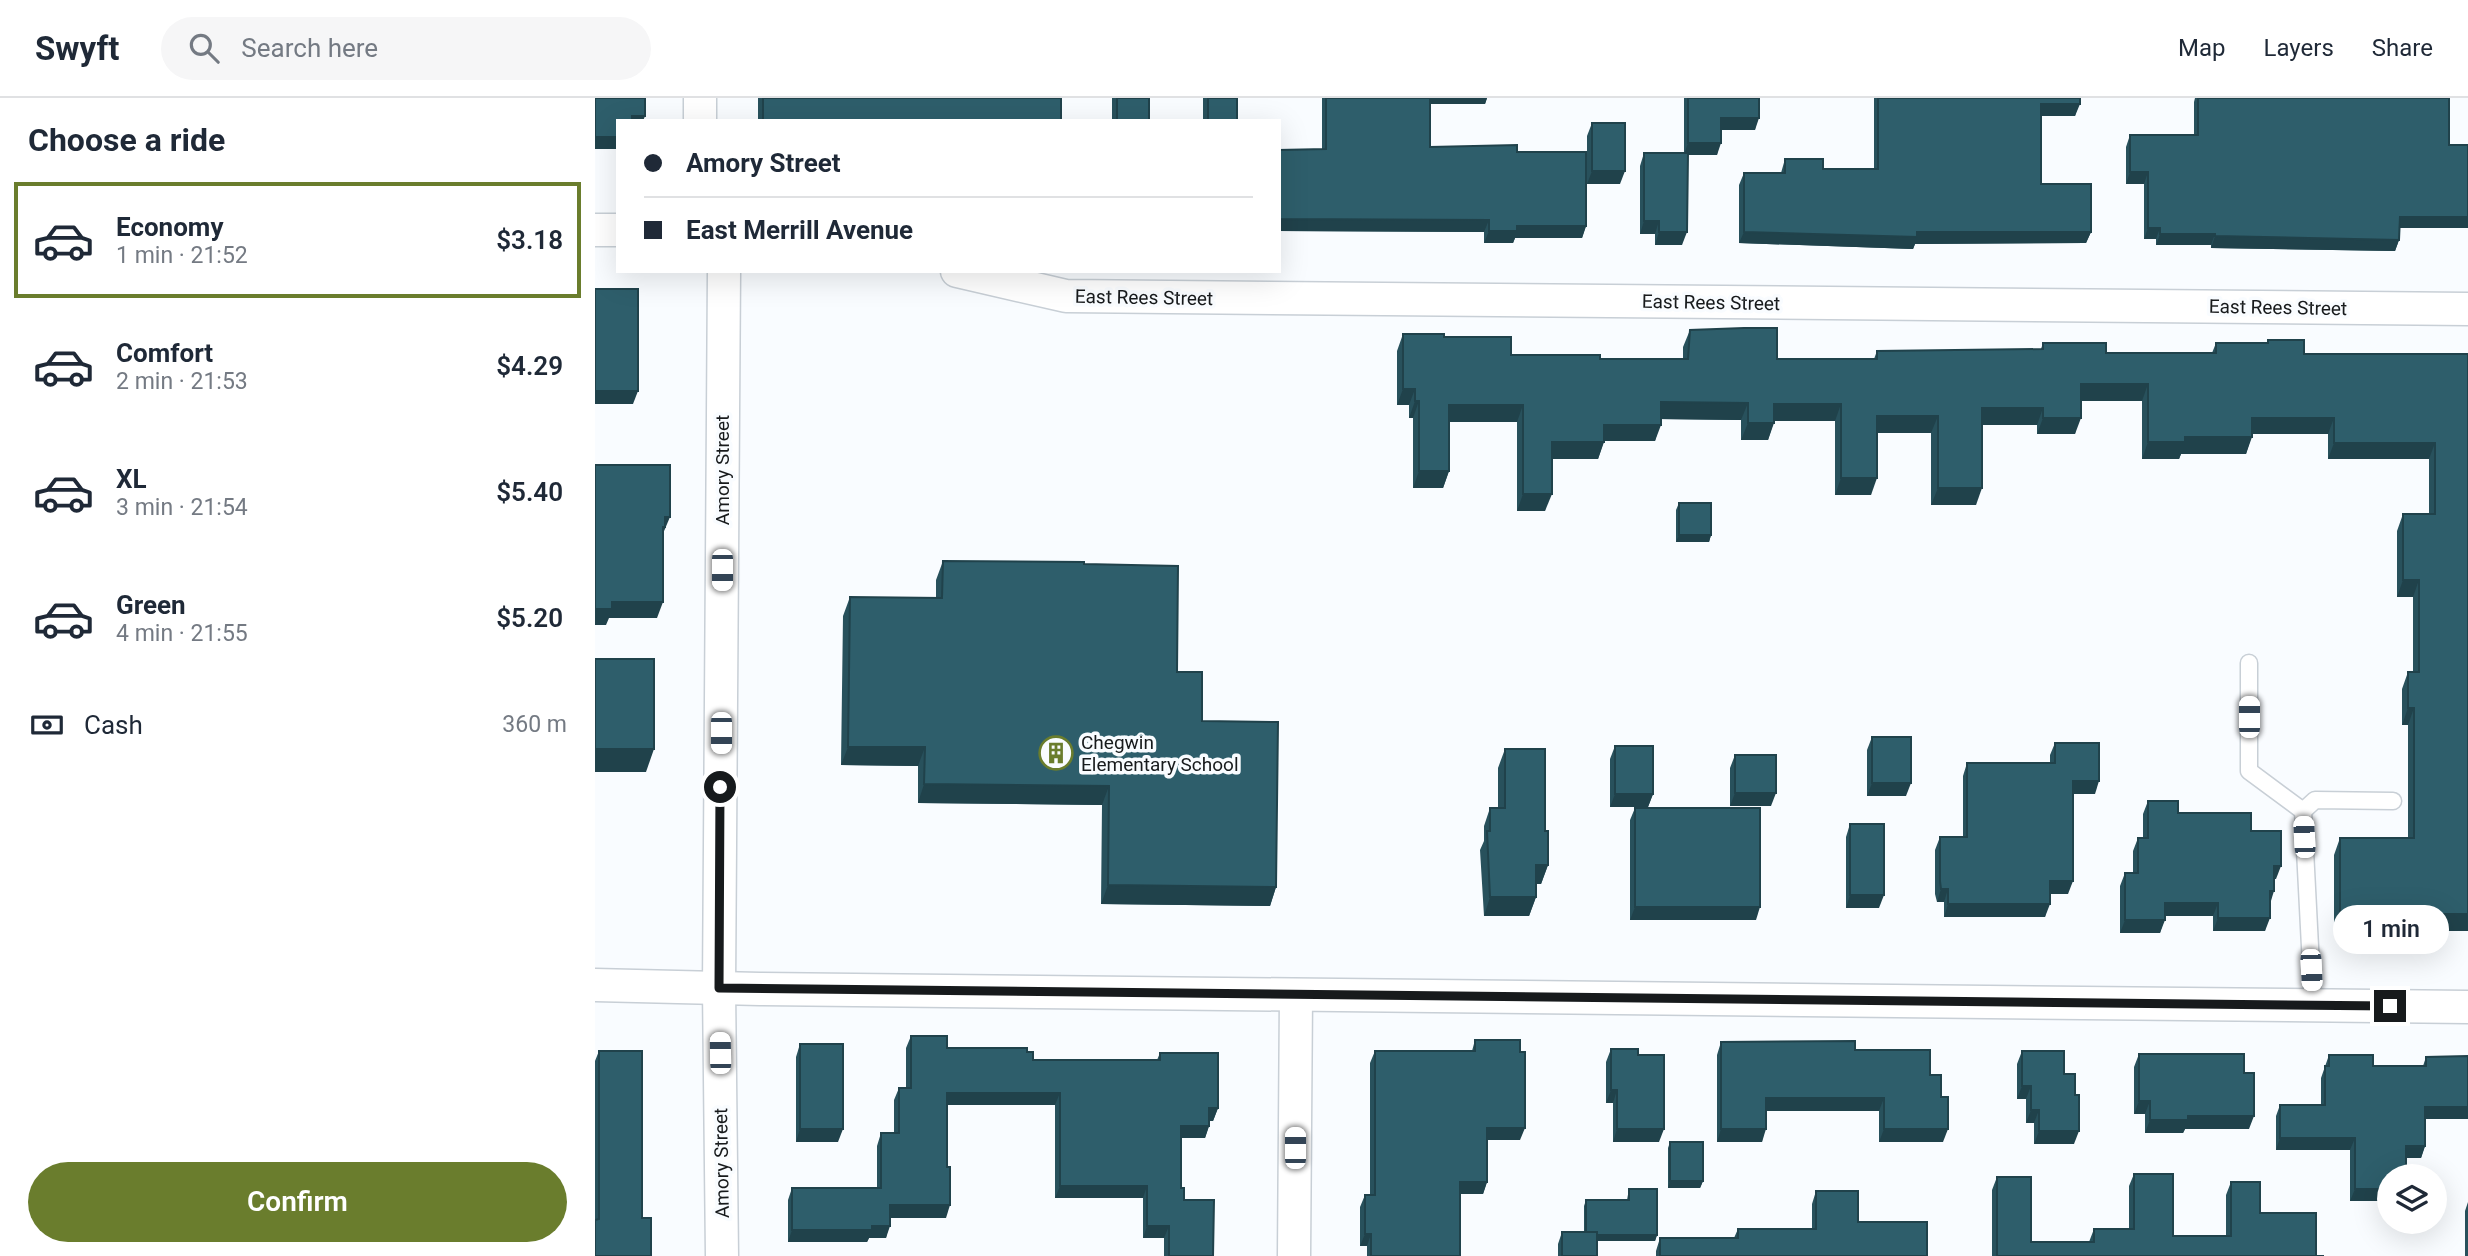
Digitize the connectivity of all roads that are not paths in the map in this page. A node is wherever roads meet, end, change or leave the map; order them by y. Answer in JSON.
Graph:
{"nodes":[{"id":1,"x":700,"y":98,"type":"edge"},
{"id":2,"x":700,"y":119,"type":"edge"},
{"id":3,"x":595,"y":230,"type":"edge"},
{"id":4,"x":616,"y":230,"type":"edge"},
{"id":5,"x":724,"y":273,"type":"edge"},
{"id":6,"x":966,"y":273,"type":"edge"},
{"id":7,"x":2468,"y":309,"type":"edge"},
{"id":8,"x":2249,"y":663,"type":"dead end"},
{"id":9,"x":2393,"y":801,"type":"dead end"},
{"id":10,"x":2303,"y":811,"type":"junction"},
{"id":11,"x":595,"y":985,"type":"edge"},
{"id":12,"x":719,"y":988,"type":"junction"},
{"id":13,"x":1296,"y":995,"type":"junction"},
{"id":14,"x":2312,"y":1005,"type":"junction"},
{"id":15,"x":2468,"y":1007,"type":"edge"},
{"id":16,"x":722,"y":1256,"type":"edge"},
{"id":17,"x":1294,"y":1256,"type":"edge"}],
"edges":[{"from":1,"to":2,"type":"street"},
{"from":3,"to":4,"type":"street"},
{"from":5,"to":12,"type":"street","name":"Amory Street"},
{"from":6,"to":7,"type":"street","name":"East Rees Street"},
{"from":8,"to":10,"type":"lane"},
{"from":9,"to":10,"type":"lane"},
{"from":10,"to":14,"type":"lane"},
{"from":11,"to":12,"type":"street"},
{"from":12,"to":13,"type":"street"},
{"from":12,"to":16,"type":"street","name":"Amory Street"},
{"from":13,"to":14,"type":"street"},
{"from":13,"to":17,"type":"street"},
{"from":14,"to":15,"type":"street"}]}
